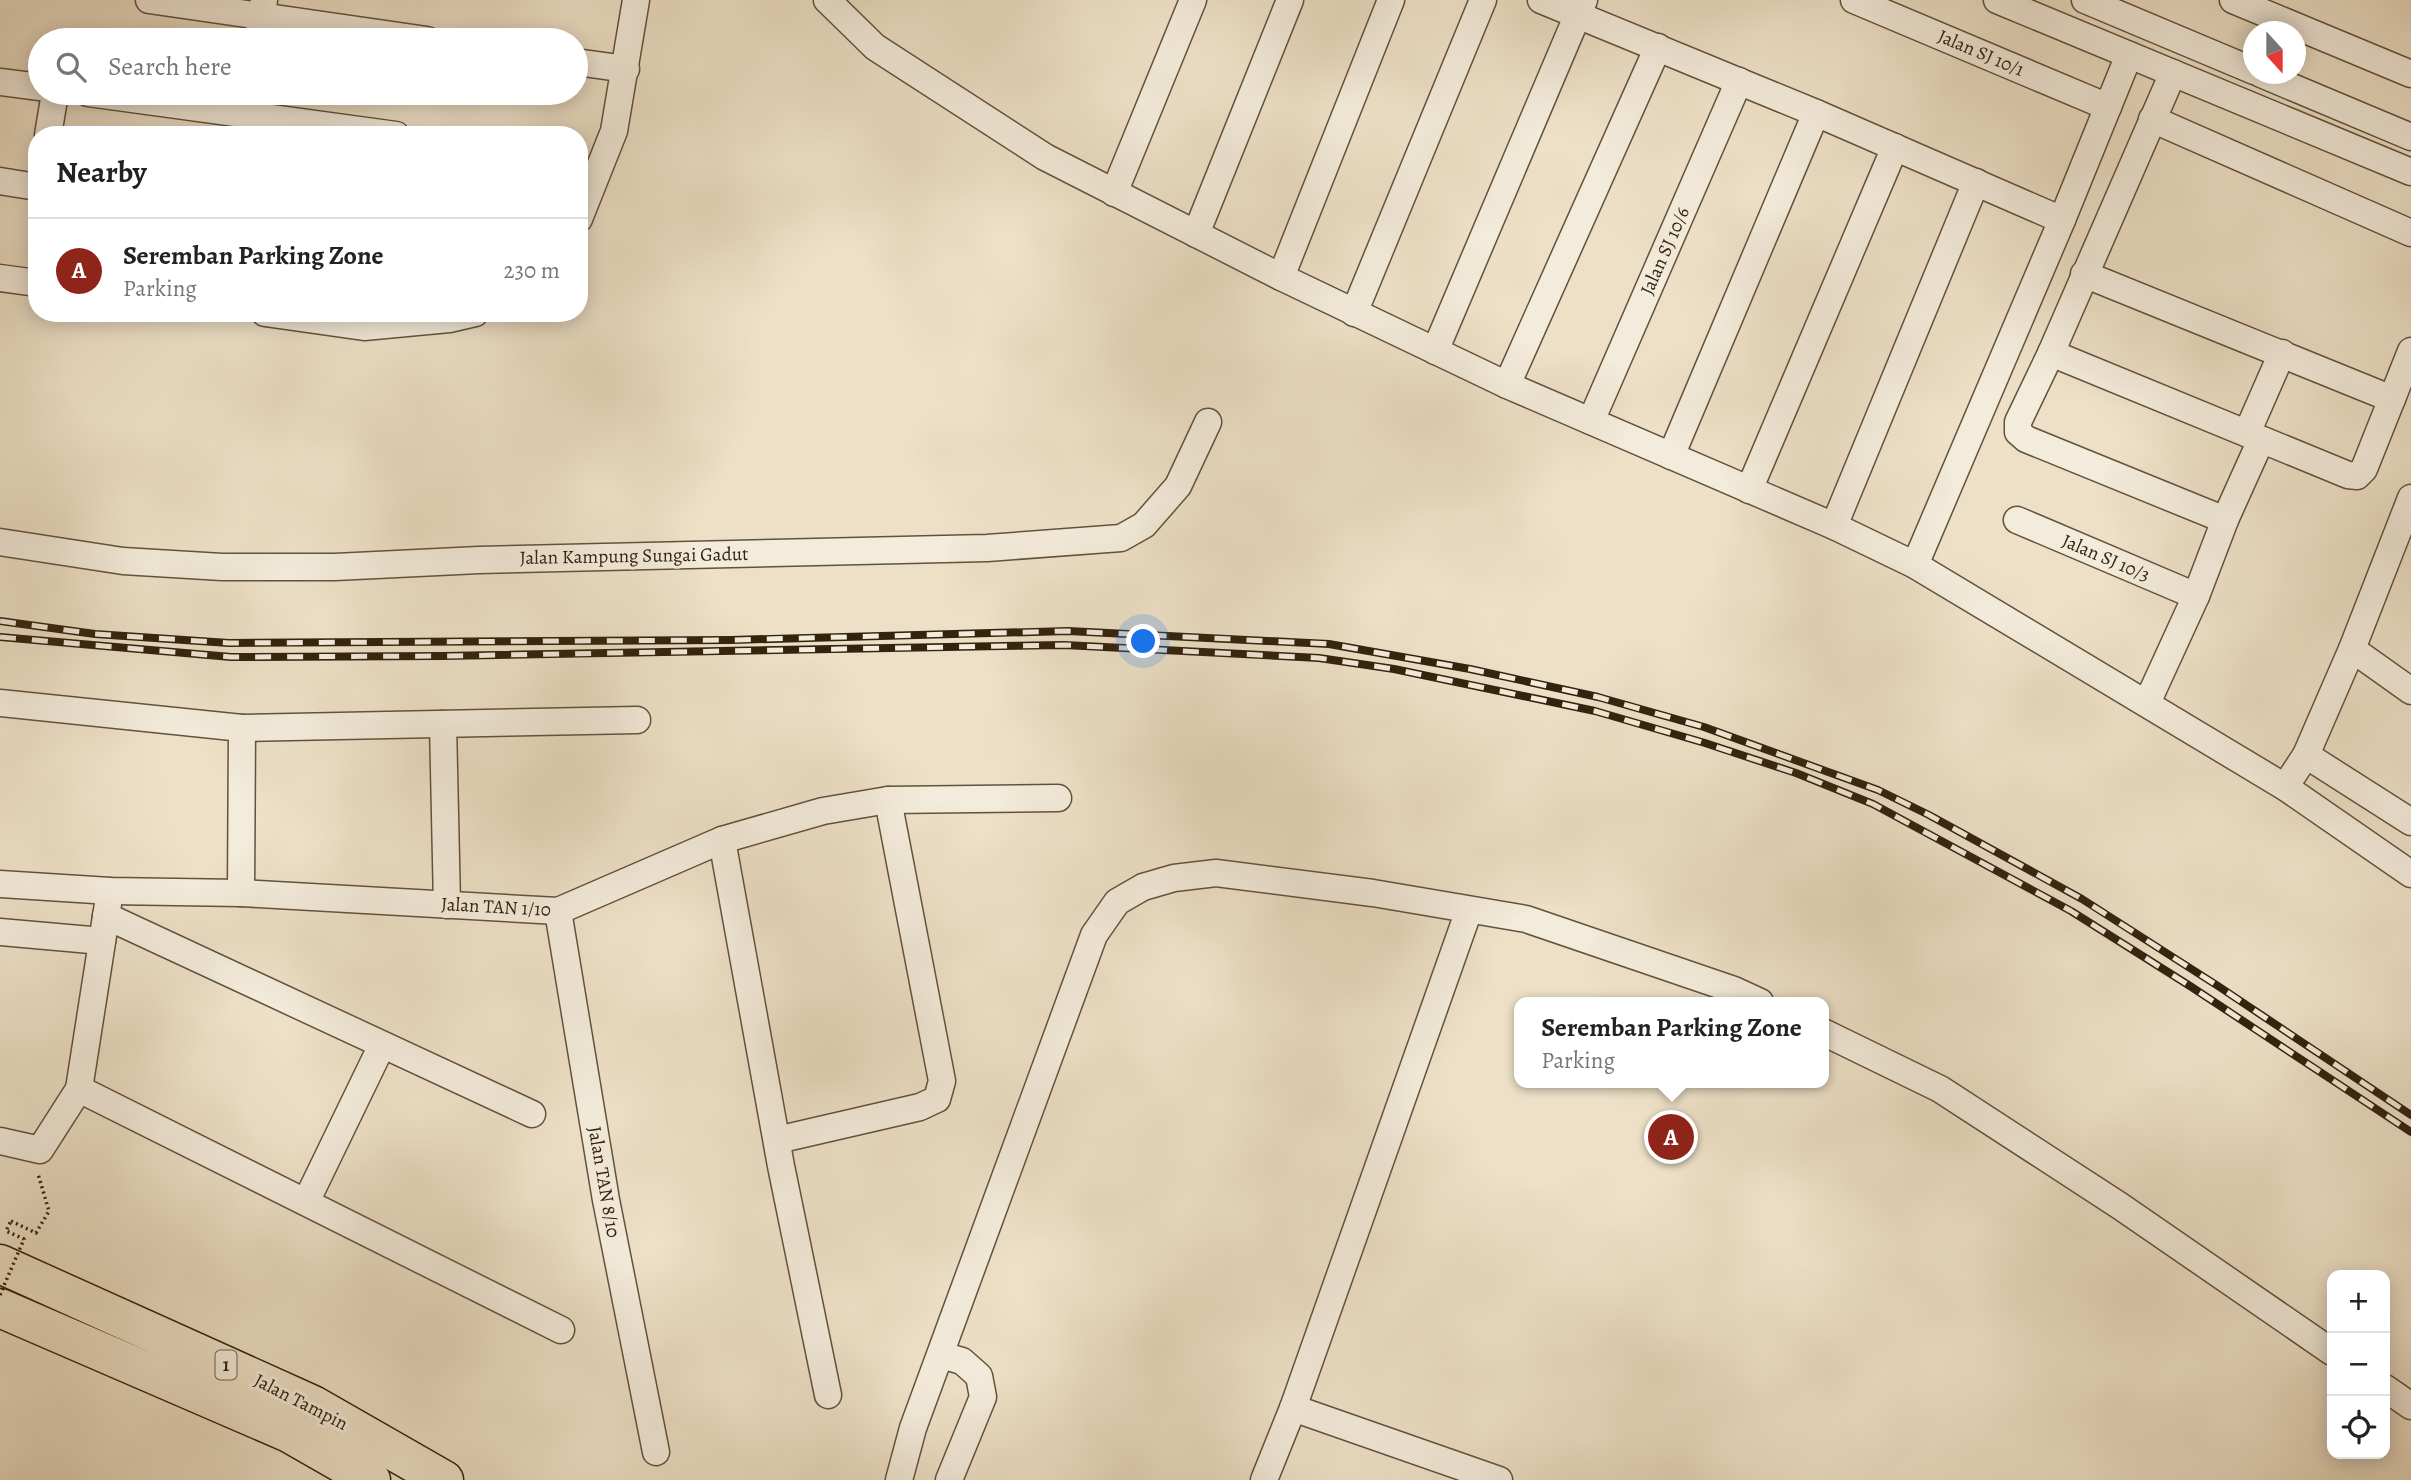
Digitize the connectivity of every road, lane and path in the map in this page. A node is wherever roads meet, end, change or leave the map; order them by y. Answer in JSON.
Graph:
{"nodes":[{"id":1,"x":149,"y":0,"type":"edge"},
{"id":2,"x":636,"y":0,"type":"edge"},
{"id":3,"x":827,"y":0,"type":"edge"},
{"id":4,"x":1193,"y":0,"type":"edge"},
{"id":5,"x":1290,"y":0,"type":"edge"},
{"id":6,"x":1391,"y":0,"type":"edge"},
{"id":7,"x":1483,"y":0,"type":"edge"},
{"id":8,"x":1541,"y":0,"type":"edge"},
{"id":9,"x":1854,"y":0,"type":"edge"},
{"id":10,"x":1997,"y":0,"type":"edge"},
{"id":11,"x":2085,"y":0,"type":"edge"},
{"id":12,"x":2233,"y":0,"type":"edge"},
{"id":13,"x":1581,"y":7,"type":"edge"},
{"id":14,"x":261,"y":19,"type":"edge"},
{"id":15,"x":332,"y":28,"type":"edge"},
{"id":16,"x":1658,"y":47,"type":"junction"},
{"id":17,"x":2129,"y":55,"type":"junction"},
{"id":18,"x":588,"y":64,"type":"edge"},
{"id":19,"x":2243,"y":67,"type":"edge"},
{"id":20,"x":626,"y":69,"type":"junction"},
{"id":21,"x":2173,"y":73,"type":"junction"},
{"id":22,"x":2411,"y":74,"type":"edge"},
{"id":23,"x":1739,"y":81,"type":"junction"},
{"id":24,"x":0,"y":82,"type":"edge"},
{"id":25,"x":2285,"y":84,"type":"edge"},
{"id":26,"x":28,"y":86,"type":"edge"},
{"id":27,"x":53,"y":105,"type":"edge"},
{"id":28,"x":253,"y":105,"type":"edge"},
{"id":29,"x":2108,"y":107,"type":"junction"},
{"id":30,"x":1816,"y":113,"type":"junction"},
{"id":31,"x":2152,"y":119,"type":"junction"},
{"id":32,"x":50,"y":126,"type":"edge"},
{"id":33,"x":353,"y":126,"type":"edge"},
{"id":34,"x":2411,"y":137,"type":"edge"},
{"id":35,"x":1895,"y":147,"type":"junction"},
{"id":36,"x":591,"y":160,"type":"edge"},
{"id":37,"x":2411,"y":172,"type":"edge"},
{"id":38,"x":0,"y":181,"type":"edge"},
{"id":39,"x":1976,"y":182,"type":"junction"},
{"id":40,"x":28,"y":186,"type":"edge"},
{"id":41,"x":1114,"y":193,"type":"junction"},
{"id":42,"x":2062,"y":219,"type":"junction"},
{"id":43,"x":2411,"y":233,"type":"edge"},
{"id":44,"x":1196,"y":234,"type":"junction"},
{"id":45,"x":2084,"y":274,"type":"junction"},
{"id":46,"x":1282,"y":277,"type":"junction"},
{"id":47,"x":0,"y":278,"type":"edge"},
{"id":48,"x":28,"y":281,"type":"edge"},
{"id":49,"x":1354,"y":313,"type":"junction"},
{"id":50,"x":353,"y":322,"type":"edge"},
{"id":51,"x":400,"y":322,"type":"edge"},
{"id":52,"x":1435,"y":351,"type":"junction"},
{"id":53,"x":2411,"y":351,"type":"edge"},
{"id":54,"x":2051,"y":353,"type":"junction"},
{"id":55,"x":2282,"y":353,"type":"junction"},
{"id":56,"x":1507,"y":385,"type":"junction"},
{"id":57,"x":2392,"y":399,"type":"junction"},
{"id":58,"x":1591,"y":421,"type":"junction"},
{"id":59,"x":1208,"y":422,"type":"dead end"},
{"id":60,"x":2254,"y":436,"type":"junction"},
{"id":61,"x":1671,"y":456,"type":"junction"},
{"id":62,"x":1749,"y":490,"type":"junction"},
{"id":63,"x":2411,"y":498,"type":"edge"},
{"id":64,"x":2017,"y":520,"type":"dead end"},
{"id":65,"x":2225,"y":520,"type":"junction"},
{"id":66,"x":1834,"y":526,"type":"junction"},
{"id":67,"x":0,"y":542,"type":"edge"},
{"id":68,"x":2402,"y":548,"type":"edge"},
{"id":69,"x":1914,"y":565,"type":"junction"},
{"id":70,"x":2196,"y":596,"type":"junction"},
{"id":71,"x":2352,"y":649,"type":"junction"},
{"id":72,"x":2411,"y":691,"type":"edge"},
{"id":73,"x":0,"y":703,"type":"edge"},
{"id":74,"x":2147,"y":703,"type":"junction"},
{"id":75,"x":637,"y":720,"type":"dead end"},
{"id":76,"x":443,"y":724,"type":"junction"},
{"id":77,"x":242,"y":727,"type":"junction"},
{"id":78,"x":2306,"y":755,"type":"junction"},
{"id":79,"x":2285,"y":788,"type":"junction"},
{"id":80,"x":1058,"y":798,"type":"dead end"},
{"id":81,"x":888,"y":800,"type":"junction"},
{"id":82,"x":2411,"y":822,"type":"edge"},
{"id":83,"x":722,"y":840,"type":"junction"},
{"id":84,"x":2411,"y":874,"type":"edge"},
{"id":85,"x":0,"y":884,"type":"edge"},
{"id":86,"x":241,"y":893,"type":"junction"},
{"id":87,"x":447,"y":905,"type":"junction"},
{"id":88,"x":1469,"y":909,"type":"junction"},
{"id":89,"x":558,"y":911,"type":"junction"},
{"id":90,"x":106,"y":916,"type":"junction"},
{"id":91,"x":0,"y":932,"type":"edge"},
{"id":92,"x":1749,"y":997,"type":"edge"},
{"id":93,"x":1829,"y":1035,"type":"edge"},
{"id":94,"x":382,"y":1045,"type":"junction"},
{"id":95,"x":79,"y":1089,"type":"junction"},
{"id":96,"x":531,"y":1114,"type":"dead end"},
{"id":97,"x":0,"y":1140,"type":"edge"},
{"id":98,"x":777,"y":1140,"type":"junction"},
{"id":99,"x":30,"y":1148,"type":"junction"},
{"id":100,"x":306,"y":1202,"type":"junction"},
{"id":101,"x":0,"y":1264,"type":"edge"},
{"id":102,"x":0,"y":1295,"type":"edge"},
{"id":103,"x":0,"y":1308,"type":"edge"},
{"id":104,"x":561,"y":1330,"type":"dead end"},
{"id":105,"x":2327,"y":1349,"type":"edge"},
{"id":106,"x":941,"y":1355,"type":"junction"},
{"id":107,"x":2390,"y":1391,"type":"edge"},
{"id":108,"x":828,"y":1395,"type":"dead end"},
{"id":109,"x":2411,"y":1406,"type":"edge"},
{"id":110,"x":1293,"y":1408,"type":"junction"},
{"id":111,"x":656,"y":1452,"type":"dead end"},
{"id":112,"x":371,"y":1480,"type":"edge"},
{"id":113,"x":444,"y":1480,"type":"edge"},
{"id":114,"x":899,"y":1480,"type":"edge"},
{"id":115,"x":949,"y":1480,"type":"edge"},
{"id":116,"x":1264,"y":1480,"type":"edge"},
{"id":117,"x":1499,"y":1480,"type":"edge"}],
"edges":[{"from":1,"to":14,"type":"street"},
{"from":2,"to":20,"type":"street"},
{"from":3,"to":41,"type":"street"},
{"from":4,"to":41,"type":"street"},
{"from":5,"to":44,"type":"street"},
{"from":6,"to":46,"type":"street"},
{"from":7,"to":49,"type":"street"},
{"from":8,"to":13,"type":"street"},
{"from":9,"to":29,"type":"street","name":"Jalan SJ 10/1"},
{"from":10,"to":17,"type":"street"},
{"from":11,"to":19,"type":"street"},
{"from":12,"to":22,"type":"street"},
{"from":13,"to":16,"type":"street"},
{"from":13,"to":52,"type":"street"},
{"from":14,"to":15,"type":"street"},
{"from":16,"to":23,"type":"street"},
{"from":16,"to":56,"type":"street"},
{"from":17,"to":21,"type":"street"},
{"from":17,"to":29,"type":"street"},
{"from":18,"to":20,"type":"street"},
{"from":20,"to":36,"type":"street"},
{"from":21,"to":31,"type":"street"},
{"from":21,"to":37,"type":"street"},
{"from":23,"to":30,"type":"street"},
{"from":23,"to":58,"type":"street","name":"Jalan SJ 10/6"},
{"from":24,"to":26,"type":"street"},
{"from":25,"to":34,"type":"street"},
{"from":27,"to":32,"type":"street"},
{"from":28,"to":33,"type":"street"},
{"from":29,"to":42,"type":"street"},
{"from":30,"to":35,"type":"street"},
{"from":30,"to":61,"type":"street"},
{"from":31,"to":43,"type":"street"},
{"from":31,"to":45,"type":"street"},
{"from":35,"to":39,"type":"street"},
{"from":35,"to":62,"type":"street"},
{"from":38,"to":40,"type":"street"},
{"from":39,"to":42,"type":"street"},
{"from":39,"to":66,"type":"street"},
{"from":41,"to":44,"type":"street"},
{"from":42,"to":69,"type":"street"},
{"from":44,"to":46,"type":"street"},
{"from":45,"to":54,"type":"street"},
{"from":45,"to":55,"type":"street"},
{"from":46,"to":49,"type":"street"},
{"from":47,"to":48,"type":"street"},
{"from":49,"to":52,"type":"street"},
{"from":50,"to":51,"type":"street"},
{"from":52,"to":56,"type":"street"},
{"from":53,"to":57,"type":"street"},
{"from":54,"to":60,"type":"street"},
{"from":54,"to":65,"type":"street"},
{"from":55,"to":57,"type":"street"},
{"from":55,"to":60,"type":"street"},
{"from":56,"to":58,"type":"street"},
{"from":57,"to":60,"type":"street"},
{"from":58,"to":61,"type":"street"},
{"from":59,"to":67,"type":"street","name":"Jalan Kampung Sungai Gadut"},
{"from":60,"to":65,"type":"street"},
{"from":61,"to":62,"type":"street"},
{"from":62,"to":66,"type":"street"},
{"from":63,"to":68,"type":"street"},
{"from":64,"to":70,"type":"street","name":"Jalan SJ 10/3"},
{"from":65,"to":70,"type":"street"},
{"from":66,"to":69,"type":"street"},
{"from":68,"to":71,"type":"street"},
{"from":69,"to":74,"type":"street"},
{"from":70,"to":74,"type":"street"},
{"from":71,"to":72,"type":"street"},
{"from":71,"to":78,"type":"street"},
{"from":73,"to":77,"type":"street"},
{"from":74,"to":79,"type":"street"},
{"from":75,"to":76,"type":"street"},
{"from":76,"to":77,"type":"street"},
{"from":76,"to":87,"type":"street"},
{"from":77,"to":86,"type":"street"},
{"from":78,"to":79,"type":"street"},
{"from":78,"to":82,"type":"street"},
{"from":79,"to":84,"type":"street"},
{"from":80,"to":81,"type":"street","name":"Jalan TAN 1/10"},
{"from":81,"to":83,"type":"street","name":"Jalan TAN 1/10"},
{"from":81,"to":98,"type":"street"},
{"from":83,"to":89,"type":"street","name":"Jalan TAN 1/10"},
{"from":83,"to":98,"type":"street"},
{"from":85,"to":90,"type":"street","name":"Jalan TAN 1/10"},
{"from":86,"to":87,"type":"street","name":"Jalan TAN 1/10"},
{"from":86,"to":90,"type":"street","name":"Jalan TAN 1/10"},
{"from":87,"to":89,"type":"street","name":"Jalan TAN 1/10"},
{"from":88,"to":92,"type":"street"},
{"from":88,"to":106,"type":"street"},
{"from":88,"to":110,"type":"street"},
{"from":89,"to":111,"type":"street","name":"Jalan TAN 8/10"},
{"from":90,"to":91,"type":"street"},
{"from":90,"to":94,"type":"street"},
{"from":90,"to":95,"type":"street"},
{"from":93,"to":105,"type":"street"},
{"from":94,"to":96,"type":"street"},
{"from":94,"to":100,"type":"street"},
{"from":95,"to":99,"type":"street"},
{"from":95,"to":100,"type":"street"},
{"from":97,"to":99,"type":"street"},
{"from":98,"to":108,"type":"street"},
{"from":99,"to":102,"type":"path","bridge":true},
{"from":100,"to":104,"type":"street"},
{"from":101,"to":113,"type":"highway","name":"Jalan Tampin","number":"1"},
{"from":103,"to":112,"type":"highway","name":"Jalan Tampin","number":"1"},
{"from":106,"to":114,"type":"street"},
{"from":106,"to":115,"type":"street"},
{"from":107,"to":109,"type":"street"},
{"from":110,"to":116,"type":"street"},
{"from":110,"to":117,"type":"street"}]}
